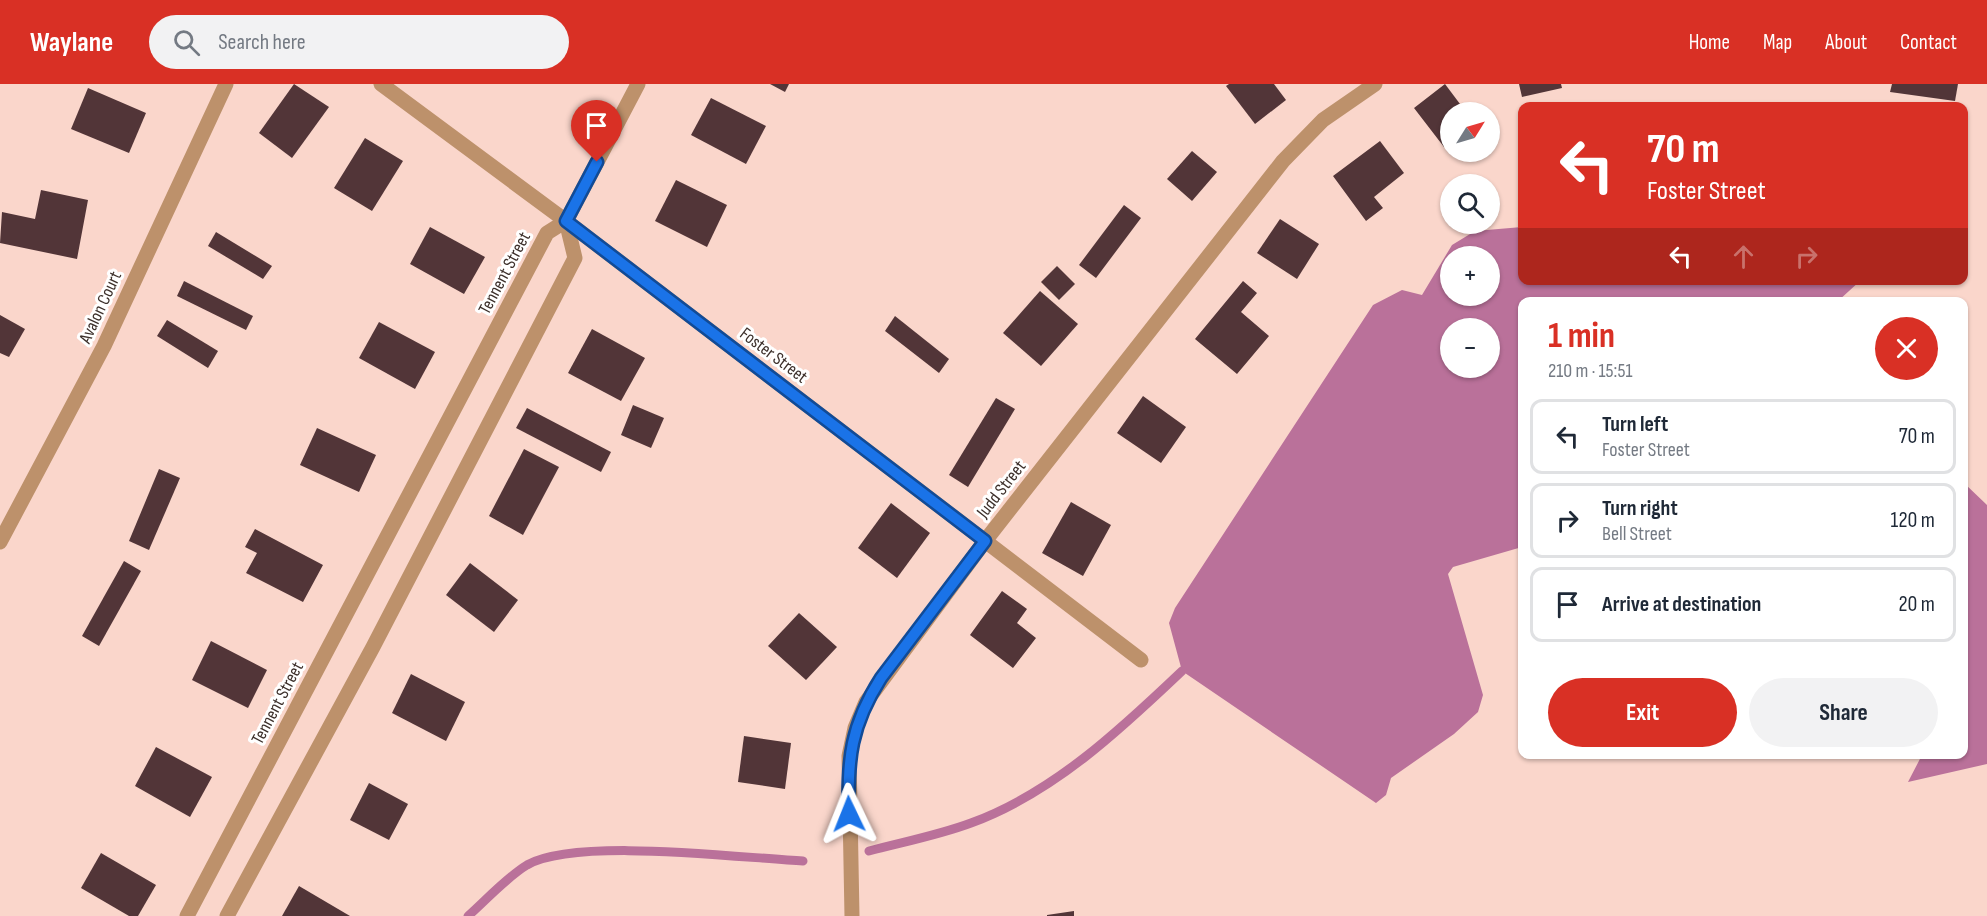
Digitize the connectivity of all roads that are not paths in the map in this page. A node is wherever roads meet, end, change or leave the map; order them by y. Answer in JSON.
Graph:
{"nodes":[{"id":1,"x":226,"y":84,"type":"edge"},
{"id":2,"x":381,"y":84,"type":"edge"},
{"id":3,"x":638,"y":84,"type":"edge"},
{"id":4,"x":1375,"y":84,"type":"edge"},
{"id":5,"x":566,"y":221,"type":"junction"},
{"id":6,"x":985,"y":541,"type":"junction"},
{"id":7,"x":0,"y":542,"type":"edge"},
{"id":8,"x":1141,"y":660,"type":"dead end"},
{"id":9,"x":188,"y":916,"type":"edge"},
{"id":10,"x":227,"y":916,"type":"edge"},
{"id":11,"x":852,"y":916,"type":"edge"}],
"edges":[{"from":1,"to":7,"type":"street","name":"Avalon Court"},
{"from":2,"to":5,"type":"street","name":"Foster Street"},
{"from":3,"to":5,"type":"street"},
{"from":4,"to":6,"type":"street","name":"Judd Street"},
{"from":5,"to":6,"type":"street","name":"Foster Street"},
{"from":5,"to":9,"type":"street","name":"Tennent Street"},
{"from":5,"to":10,"type":"street"},
{"from":6,"to":8,"type":"street","name":"Foster Street"},
{"from":6,"to":11,"type":"street","name":"Judd Street"}]}
